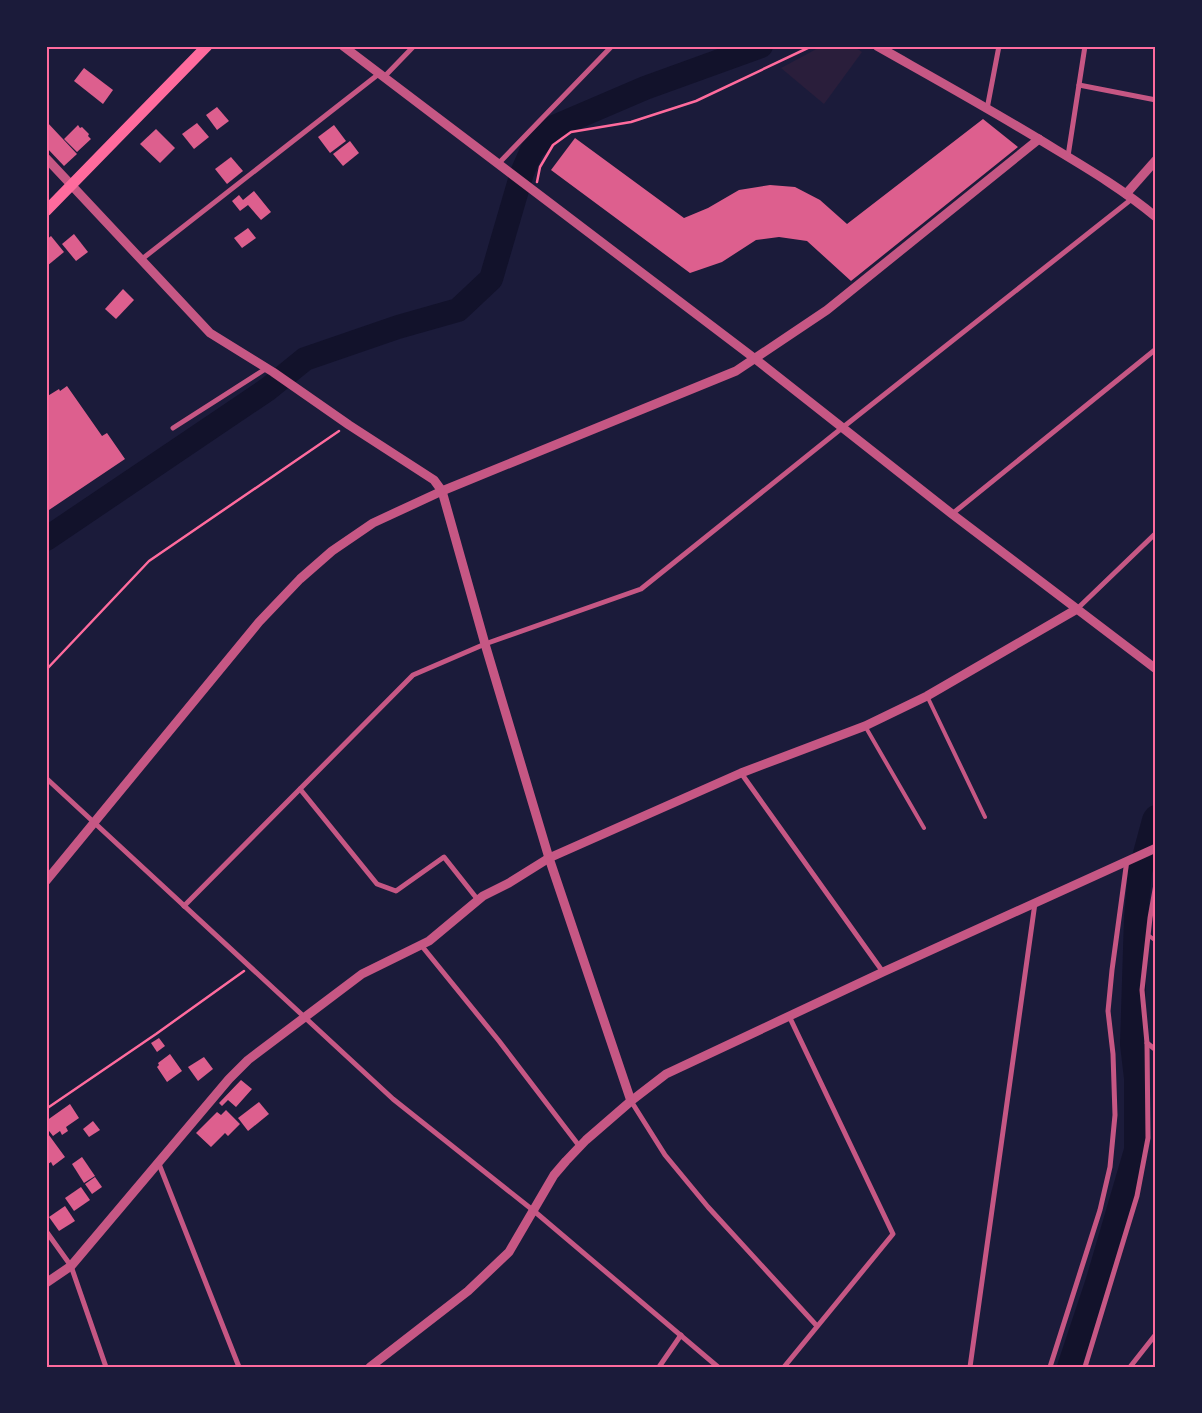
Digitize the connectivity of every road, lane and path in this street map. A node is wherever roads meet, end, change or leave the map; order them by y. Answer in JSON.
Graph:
{"nodes":[{"id":1,"x":206,"y":46,"type":"edge"},
{"id":2,"x":343,"y":46,"type":"edge"},
{"id":3,"x":414,"y":46,"type":"edge"},
{"id":4,"x":612,"y":46,"type":"edge"},
{"id":5,"x":812,"y":46,"type":"edge"},
{"id":6,"x":877,"y":46,"type":"edge"},
{"id":7,"x":999,"y":46,"type":"edge"},
{"id":8,"x":1085,"y":46,"type":"edge"},
{"id":9,"x":382,"y":75,"type":"junction"},
{"id":10,"x":1078,"y":85,"type":"junction"},
{"id":11,"x":1156,"y":100,"type":"edge"},
{"id":12,"x":987,"y":108,"type":"junction"},
{"id":13,"x":1039,"y":139,"type":"junction"},
{"id":14,"x":1068,"y":156,"type":"junction"},
{"id":15,"x":46,"y":158,"type":"edge"},
{"id":16,"x":498,"y":164,"type":"junction"},
{"id":17,"x":1154,"y":164,"type":"edge"},
{"id":18,"x":71,"y":186,"type":"junction"},
{"id":19,"x":533,"y":190,"type":"junction"},
{"id":20,"x":1130,"y":196,"type":"junction"},
{"id":21,"x":46,"y":211,"type":"edge"},
{"id":22,"x":1156,"y":218,"type":"edge"},
{"id":23,"x":142,"y":259,"type":"junction"},
{"id":24,"x":1156,"y":349,"type":"edge"},
{"id":25,"x":754,"y":358,"type":"junction"},
{"id":26,"x":270,"y":370,"type":"junction"},
{"id":27,"x":349,"y":425,"type":"junction"},
{"id":28,"x":173,"y":428,"type":"dead end"},
{"id":29,"x":842,"y":428,"type":"junction"},
{"id":30,"x":442,"y":491,"type":"junction"},
{"id":31,"x":952,"y":514,"type":"junction"},
{"id":32,"x":1156,"y":533,"type":"edge"},
{"id":33,"x":1077,"y":609,"type":"junction"},
{"id":34,"x":485,"y":644,"type":"junction"},
{"id":35,"x":1156,"y":669,"type":"edge"},
{"id":36,"x":46,"y":670,"type":"edge"},
{"id":37,"x":926,"y":696,"type":"junction"},
{"id":38,"x":865,"y":726,"type":"junction"},
{"id":39,"x":740,"y":774,"type":"junction"},
{"id":40,"x":46,"y":778,"type":"edge"},
{"id":41,"x":300,"y":789,"type":"junction"},
{"id":42,"x":985,"y":817,"type":"dead end"},
{"id":43,"x":95,"y":822,"type":"junction"},
{"id":44,"x":924,"y":828,"type":"dead end"},
{"id":45,"x":1156,"y":848,"type":"edge"},
{"id":46,"x":549,"y":858,"type":"junction"},
{"id":47,"x":1130,"y":858,"type":"junction"},
{"id":48,"x":46,"y":881,"type":"edge"},
{"id":49,"x":1156,"y":884,"type":"edge"},
{"id":50,"x":478,"y":900,"type":"junction"},
{"id":51,"x":1035,"y":903,"type":"junction"},
{"id":52,"x":184,"y":906,"type":"junction"},
{"id":53,"x":1148,"y":935,"type":"junction"},
{"id":54,"x":1156,"y":941,"type":"edge"},
{"id":55,"x":421,"y":945,"type":"junction"},
{"id":56,"x":249,"y":967,"type":"junction"},
{"id":57,"x":883,"y":972,"type":"junction"},
{"id":58,"x":789,"y":1016,"type":"junction"},
{"id":59,"x":305,"y":1018,"type":"junction"},
{"id":60,"x":1147,"y":1043,"type":"junction"},
{"id":61,"x":1156,"y":1050,"type":"edge"},
{"id":62,"x":632,"y":1101,"type":"junction"},
{"id":63,"x":46,"y":1109,"type":"edge"},
{"id":64,"x":580,"y":1147,"type":"junction"},
{"id":65,"x":159,"y":1164,"type":"junction"},
{"id":66,"x":534,"y":1211,"type":"junction"},
{"id":67,"x":46,"y":1230,"type":"edge"},
{"id":68,"x":71,"y":1266,"type":"junction"},
{"id":69,"x":46,"y":1283,"type":"edge"},
{"id":70,"x":818,"y":1326,"type":"junction"},
{"id":71,"x":1156,"y":1334,"type":"edge"},
{"id":72,"x":681,"y":1335,"type":"junction"},
{"id":73,"x":106,"y":1367,"type":"edge"},
{"id":74,"x":239,"y":1367,"type":"edge"},
{"id":75,"x":370,"y":1367,"type":"edge"},
{"id":76,"x":659,"y":1367,"type":"edge"},
{"id":77,"x":718,"y":1367,"type":"edge"},
{"id":78,"x":784,"y":1367,"type":"edge"},
{"id":79,"x":970,"y":1367,"type":"edge"},
{"id":80,"x":1050,"y":1367,"type":"edge"},
{"id":81,"x":1084,"y":1367,"type":"edge"},
{"id":82,"x":1130,"y":1367,"type":"edge"}],
"edges":[{"from":1,"to":18,"type":"main road"},
{"from":2,"to":9,"type":"street"},
{"from":3,"to":9,"type":"street"},
{"from":4,"to":16,"type":"street"},
{"from":5,"to":19,"type":"path"},
{"from":6,"to":12,"type":"street"},
{"from":7,"to":12,"type":"street"},
{"from":8,"to":10,"type":"street"},
{"from":9,"to":16,"type":"street"},
{"from":9,"to":23,"type":"street"},
{"from":10,"to":11,"type":"street"},
{"from":10,"to":14,"type":"street"},
{"from":12,"to":13,"type":"street"},
{"from":13,"to":14,"type":"street"},
{"from":13,"to":25,"type":"street"},
{"from":14,"to":20,"type":"street"},
{"from":15,"to":18,"type":"street"},
{"from":16,"to":19,"type":"street"},
{"from":17,"to":20,"type":"street"},
{"from":18,"to":21,"type":"main road"},
{"from":18,"to":23,"type":"street"},
{"from":19,"to":25,"type":"street"},
{"from":20,"to":22,"type":"street"},
{"from":20,"to":29,"type":"street"},
{"from":23,"to":26,"type":"street"},
{"from":24,"to":31,"type":"street"},
{"from":25,"to":29,"type":"street"},
{"from":25,"to":30,"type":"street"},
{"from":26,"to":27,"type":"street"},
{"from":26,"to":28,"type":"street"},
{"from":27,"to":30,"type":"street"},
{"from":27,"to":36,"type":"path"},
{"from":29,"to":31,"type":"street"},
{"from":29,"to":34,"type":"street"},
{"from":30,"to":34,"type":"street"},
{"from":30,"to":43,"type":"street"},
{"from":31,"to":33,"type":"street"},
{"from":32,"to":33,"type":"street"},
{"from":33,"to":35,"type":"street"},
{"from":33,"to":37,"type":"street"},
{"from":34,"to":41,"type":"street"},
{"from":34,"to":46,"type":"street"},
{"from":37,"to":38,"type":"street"},
{"from":37,"to":42,"type":"lane"},
{"from":38,"to":39,"type":"street"},
{"from":38,"to":44,"type":"lane"},
{"from":39,"to":46,"type":"street"},
{"from":39,"to":57,"type":"street"},
{"from":40,"to":43,"type":"street"},
{"from":41,"to":50,"type":"street"},
{"from":41,"to":52,"type":"street"},
{"from":43,"to":48,"type":"street"},
{"from":43,"to":52,"type":"street"},
{"from":45,"to":47,"type":"street"},
{"from":46,"to":50,"type":"street"},
{"from":46,"to":62,"type":"street"},
{"from":47,"to":51,"type":"street"},
{"from":47,"to":80,"type":"street"},
{"from":49,"to":53,"type":"street"},
{"from":50,"to":55,"type":"street"},
{"from":51,"to":57,"type":"street"},
{"from":51,"to":79,"type":"street"},
{"from":52,"to":56,"type":"street"},
{"from":53,"to":54,"type":"lane"},
{"from":53,"to":60,"type":"street"},
{"from":55,"to":59,"type":"street"},
{"from":55,"to":64,"type":"street"},
{"from":56,"to":59,"type":"street"},
{"from":56,"to":63,"type":"path"},
{"from":57,"to":58,"type":"street"},
{"from":58,"to":62,"type":"street"},
{"from":58,"to":70,"type":"street"},
{"from":59,"to":65,"type":"street"},
{"from":59,"to":66,"type":"street"},
{"from":60,"to":61,"type":"street"},
{"from":60,"to":81,"type":"street"},
{"from":62,"to":64,"type":"street"},
{"from":62,"to":70,"type":"street"},
{"from":64,"to":66,"type":"street"},
{"from":65,"to":68,"type":"street"},
{"from":65,"to":74,"type":"street"},
{"from":66,"to":72,"type":"street"},
{"from":66,"to":75,"type":"street"},
{"from":67,"to":68,"type":"street"},
{"from":68,"to":69,"type":"street"},
{"from":68,"to":73,"type":"street"},
{"from":70,"to":78,"type":"street"},
{"from":71,"to":82,"type":"street"},
{"from":72,"to":76,"type":"street"},
{"from":72,"to":77,"type":"street"}]}
